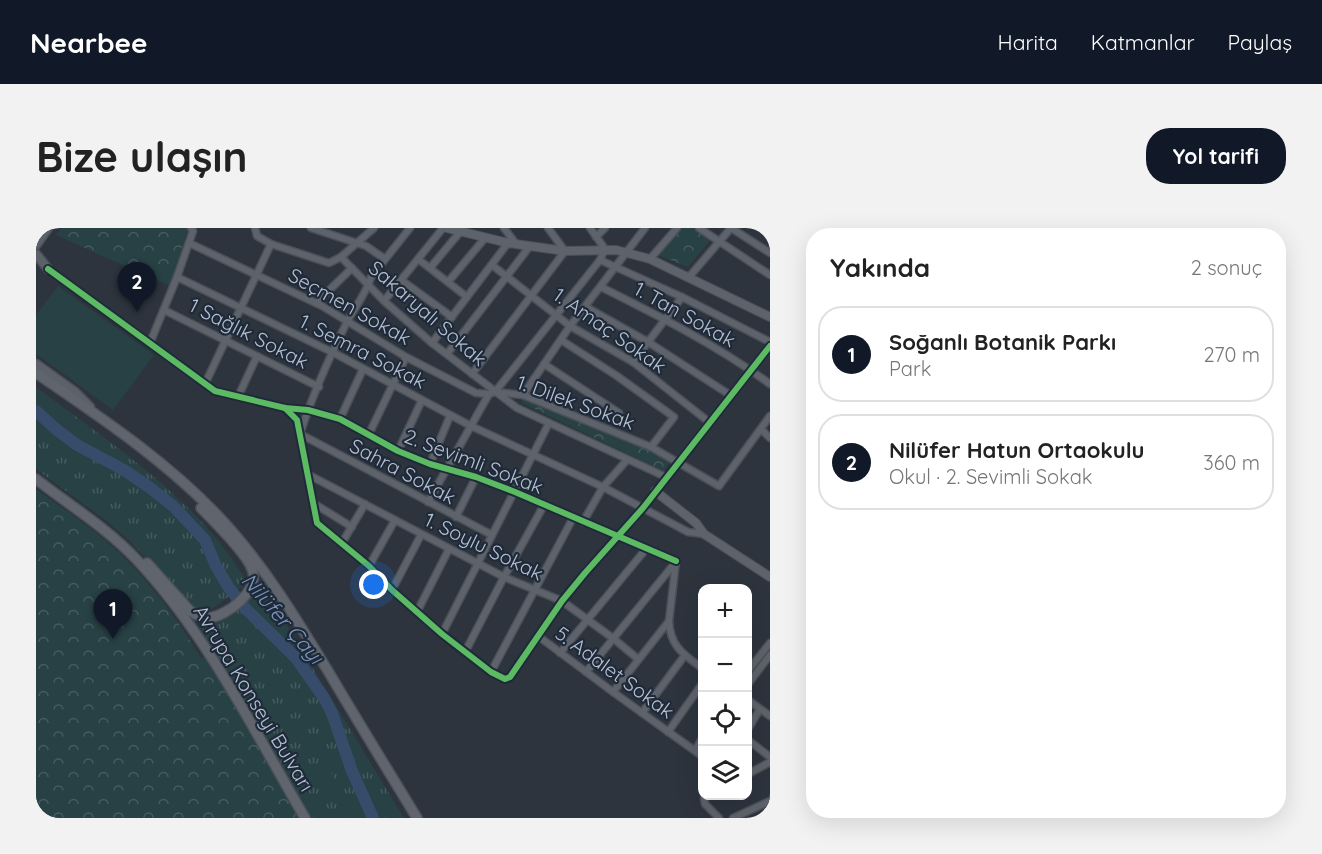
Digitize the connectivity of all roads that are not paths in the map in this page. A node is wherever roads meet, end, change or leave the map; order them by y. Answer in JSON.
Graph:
{"nodes":[{"id":1,"x":39,"y":228,"type":"edge"},
{"id":2,"x":48,"y":228,"type":"edge"},
{"id":3,"x":191,"y":228,"type":"edge"},
{"id":4,"x":256,"y":228,"type":"edge"},
{"id":5,"x":311,"y":228,"type":"edge"},
{"id":6,"x":374,"y":228,"type":"edge"},
{"id":7,"x":410,"y":228,"type":"edge"},
{"id":8,"x":445,"y":228,"type":"edge"},
{"id":9,"x":504,"y":228,"type":"edge"},
{"id":10,"x":548,"y":228,"type":"edge"},
{"id":11,"x":590,"y":228,"type":"edge"},
{"id":12,"x":605,"y":228,"type":"edge"},
{"id":13,"x":645,"y":228,"type":"edge"},
{"id":14,"x":677,"y":228,"type":"edge"},
{"id":15,"x":699,"y":228,"type":"edge"},
{"id":16,"x":731,"y":228,"type":"edge"},
{"id":17,"x":464,"y":231,"type":"edge"},
{"id":18,"x":36,"y":232,"type":"edge"},
{"id":19,"x":596,"y":237,"type":"junction"},
{"id":20,"x":485,"y":238,"type":"junction"},
{"id":21,"x":719,"y":242,"type":"junction"},
{"id":22,"x":189,"y":243,"type":"junction"},
{"id":23,"x":271,"y":244,"type":"junction"},
{"id":24,"x":358,"y":244,"type":"junction"},
{"id":25,"x":512,"y":244,"type":"junction"},
{"id":26,"x":36,"y":245,"type":"edge"},
{"id":27,"x":530,"y":246,"type":"junction"},
{"id":28,"x":605,"y":249,"type":"junction"},
{"id":29,"x":565,"y":251,"type":"junction"},
{"id":30,"x":626,"y":252,"type":"junction"},
{"id":31,"x":770,"y":253,"type":"edge"},
{"id":32,"x":36,"y":254,"type":"edge"},
{"id":33,"x":341,"y":257,"type":"junction"},
{"id":34,"x":418,"y":259,"type":"junction"},
{"id":35,"x":650,"y":259,"type":"junction"},
{"id":36,"x":385,"y":260,"type":"junction"},
{"id":37,"x":600,"y":260,"type":"junction"},
{"id":38,"x":492,"y":265,"type":"junction"},
{"id":39,"x":36,"y":267,"type":"edge"},
{"id":40,"x":352,"y":268,"type":"junction"},
{"id":41,"x":430,"y":268,"type":"junction"},
{"id":42,"x":615,"y":268,"type":"junction"},
{"id":43,"x":48,"y":269,"type":"junction"},
{"id":44,"x":256,"y":275,"type":"junction"},
{"id":45,"x":770,"y":275,"type":"edge"},
{"id":46,"x":507,"y":276,"type":"junction"},
{"id":47,"x":177,"y":277,"type":"junction"},
{"id":48,"x":689,"y":277,"type":"junction"},
{"id":49,"x":401,"y":280,"type":"junction"},
{"id":50,"x":448,"y":282,"type":"junction"},
{"id":51,"x":369,"y":285,"type":"junction"},
{"id":52,"x":601,"y":287,"type":"junction"},
{"id":53,"x":532,"y":295,"type":"junction"},
{"id":54,"x":467,"y":297,"type":"junction"},
{"id":55,"x":682,"y":297,"type":"junction"},
{"id":56,"x":384,"y":301,"type":"junction"},
{"id":57,"x":316,"y":303,"type":"junction"},
{"id":58,"x":586,"y":307,"type":"junction"},
{"id":59,"x":241,"y":308,"type":"junction"},
{"id":60,"x":164,"y":310,"type":"junction"},
{"id":61,"x":556,"y":314,"type":"junction"},
{"id":62,"x":452,"y":317,"type":"junction"},
{"id":63,"x":770,"y":317,"type":"edge"},
{"id":64,"x":665,"y":320,"type":"junction"},
{"id":65,"x":347,"y":322,"type":"junction"},
{"id":66,"x":570,"y":326,"type":"junction"},
{"id":67,"x":226,"y":340,"type":"junction"},
{"id":68,"x":561,"y":340,"type":"junction"},
{"id":69,"x":648,"y":342,"type":"junction"},
{"id":70,"x":150,"y":343,"type":"junction"},
{"id":71,"x":432,"y":343,"type":"junction"},
{"id":72,"x":770,"y":347,"type":"edge"},
{"id":73,"x":334,"y":353,"type":"junction"},
{"id":74,"x":447,"y":354,"type":"junction"},
{"id":75,"x":257,"y":356,"type":"junction"},
{"id":76,"x":406,"y":357,"type":"junction"},
{"id":77,"x":633,"y":362,"type":"junction"},
{"id":78,"x":36,"y":364,"type":"edge"},
{"id":79,"x":544,"y":364,"type":"junction"},
{"id":80,"x":363,"y":369,"type":"junction"},
{"id":81,"x":751,"y":370,"type":"junction"},
{"id":82,"x":36,"y":373,"type":"edge"},
{"id":83,"x":472,"y":374,"type":"junction"},
{"id":84,"x":205,"y":384,"type":"junction"},
{"id":85,"x":770,"y":384,"type":"edge"},
{"id":86,"x":392,"y":385,"type":"junction"},
{"id":87,"x":319,"y":387,"type":"junction"},
{"id":88,"x":492,"y":393,"type":"junction"},
{"id":89,"x":523,"y":395,"type":"junction"},
{"id":90,"x":730,"y":395,"type":"junction"},
{"id":91,"x":238,"y":397,"type":"junction"},
{"id":92,"x":422,"y":400,"type":"junction"},
{"id":93,"x":285,"y":408,"type":"junction"},
{"id":94,"x":308,"y":410,"type":"junction"},
{"id":95,"x":619,"y":413,"type":"dead end"},
{"id":96,"x":98,"y":416,"type":"junction"},
{"id":97,"x":450,"y":416,"type":"junction"},
{"id":98,"x":770,"y":416,"type":"edge"},
{"id":99,"x":340,"y":419,"type":"junction"},
{"id":100,"x":709,"y":422,"type":"junction"},
{"id":101,"x":549,"y":423,"type":"junction"},
{"id":102,"x":471,"y":426,"type":"junction"},
{"id":103,"x":760,"y":429,"type":"junction"},
{"id":104,"x":300,"y":434,"type":"junction"},
{"id":105,"x":369,"y":434,"type":"junction"},
{"id":106,"x":770,"y":438,"type":"edge"},
{"id":107,"x":651,"y":447,"type":"junction"},
{"id":108,"x":398,"y":451,"type":"junction"},
{"id":109,"x":147,"y":453,"type":"junction"},
{"id":110,"x":533,"y":456,"type":"junction"},
{"id":111,"x":627,"y":460,"type":"junction"},
{"id":112,"x":678,"y":462,"type":"junction"},
{"id":113,"x":430,"y":465,"type":"junction"},
{"id":114,"x":446,"y":469,"type":"junction"},
{"id":115,"x":307,"y":474,"type":"junction"},
{"id":116,"x":477,"y":477,"type":"junction"},
{"id":117,"x":666,"y":477,"type":"junction"},
{"id":118,"x":36,"y":479,"type":"edge"},
{"id":119,"x":603,"y":487,"type":"junction"},
{"id":120,"x":655,"y":491,"type":"junction"},
{"id":121,"x":515,"y":492,"type":"junction"},
{"id":122,"x":61,"y":498,"type":"junction"},
{"id":123,"x":428,"y":502,"type":"junction"},
{"id":124,"x":313,"y":504,"type":"junction"},
{"id":125,"x":365,"y":504,"type":"junction"},
{"id":126,"x":544,"y":505,"type":"junction"},
{"id":127,"x":643,"y":508,"type":"junction"},
{"id":128,"x":456,"y":517,"type":"junction"},
{"id":129,"x":573,"y":518,"type":"junction"},
{"id":130,"x":395,"y":520,"type":"junction"},
{"id":131,"x":583,"y":522,"type":"junction"},
{"id":132,"x":352,"y":527,"type":"junction"},
{"id":133,"x":704,"y":534,"type":"junction"},
{"id":134,"x":421,"y":535,"type":"junction"},
{"id":135,"x":492,"y":535,"type":"junction"},
{"id":136,"x":618,"y":537,"type":"junction"},
{"id":137,"x":342,"y":543,"type":"junction"},
{"id":138,"x":449,"y":549,"type":"junction"},
{"id":139,"x":646,"y":549,"type":"junction"},
{"id":140,"x":676,"y":561,"type":"junction"},
{"id":141,"x":477,"y":564,"type":"junction"},
{"id":142,"x":369,"y":566,"type":"junction"},
{"id":143,"x":504,"y":577,"type":"junction"},
{"id":144,"x":770,"y":577,"type":"edge"},
{"id":145,"x":392,"y":590,"type":"junction"},
{"id":146,"x":535,"y":590,"type":"junction"},
{"id":147,"x":562,"y":601,"type":"junction"},
{"id":148,"x":417,"y":612,"type":"junction"},
{"id":149,"x":588,"y":619,"type":"junction"},
{"id":150,"x":669,"y":621,"type":"junction"},
{"id":151,"x":442,"y":634,"type":"junction"},
{"id":152,"x":538,"y":636,"type":"junction"},
{"id":153,"x":614,"y":639,"type":"junction"},
{"id":154,"x":770,"y":643,"type":"edge"},
{"id":155,"x":465,"y":652,"type":"junction"},
{"id":156,"x":560,"y":653,"type":"junction"},
{"id":157,"x":685,"y":655,"type":"junction"},
{"id":158,"x":770,"y":655,"type":"edge"},
{"id":159,"x":638,"y":659,"type":"junction"},
{"id":160,"x":698,"y":665,"type":"edge"},
{"id":161,"x":752,"y":665,"type":"edge"},
{"id":162,"x":491,"y":672,"type":"junction"},
{"id":163,"x":586,"y":672,"type":"junction"},
{"id":164,"x":752,"y":678,"type":"edge"},
{"id":165,"x":698,"y":690,"type":"edge"},
{"id":166,"x":613,"y":692,"type":"junction"},
{"id":167,"x":752,"y":703,"type":"edge"},
{"id":168,"x":760,"y":709,"type":"junction"},
{"id":169,"x":642,"y":713,"type":"junction"},
{"id":170,"x":770,"y":716,"type":"edge"},
{"id":171,"x":752,"y":721,"type":"edge"},
{"id":172,"x":668,"y":732,"type":"junction"},
{"id":173,"x":752,"y":744,"type":"edge"},
{"id":174,"x":698,"y":745,"type":"edge"},
{"id":175,"x":695,"y":750,"type":"junction"},
{"id":176,"x":698,"y":753,"type":"edge"},
{"id":177,"x":770,"y":757,"type":"edge"},
{"id":178,"x":770,"y":762,"type":"edge"},
{"id":179,"x":752,"y":771,"type":"edge"},
{"id":180,"x":704,"y":800,"type":"edge"},
{"id":181,"x":770,"y":801,"type":"edge"},
{"id":182,"x":305,"y":818,"type":"edge"},
{"id":183,"x":417,"y":818,"type":"edge"},
{"id":184,"x":719,"y":818,"type":"edge"},
{"id":185,"x":733,"y":818,"type":"edge"}],
"edges":[{"from":1,"to":18,"type":"main road"},
{"from":2,"to":26,"type":"main road"},
{"from":3,"to":22,"type":"street"},
{"from":4,"to":23,"type":"street"},
{"from":5,"to":24,"type":"street"},
{"from":6,"to":24,"type":"street"},
{"from":7,"to":36,"type":"street"},
{"from":8,"to":17,"type":"street"},
{"from":8,"to":34,"type":"street"},
{"from":9,"to":25,"type":"street"},
{"from":10,"to":29,"type":"street"},
{"from":11,"to":19,"type":"street"},
{"from":12,"to":19,"type":"street"},
{"from":13,"to":30,"type":"street"},
{"from":14,"to":35,"type":"street"},
{"from":15,"to":21,"type":"street"},
{"from":16,"to":21,"type":"street"},
{"from":16,"to":31,"type":"street"},
{"from":17,"to":20,"type":"street"},
{"from":17,"to":41,"type":"street"},
{"from":19,"to":28,"type":"street"},
{"from":20,"to":25,"type":"street"},
{"from":20,"to":50,"type":"street"},
{"from":21,"to":45,"type":"street"},
{"from":21,"to":48,"type":"street"},
{"from":22,"to":44,"type":"street","name":"Seçmen Sokak"},
{"from":22,"to":47,"type":"street"},
{"from":23,"to":33,"type":"street"},
{"from":23,"to":44,"type":"street"},
{"from":24,"to":33,"type":"street"},
{"from":24,"to":36,"type":"street"},
{"from":25,"to":27,"type":"street"},
{"from":25,"to":38,"type":"street"},
{"from":27,"to":29,"type":"street"},
{"from":27,"to":46,"type":"street"},
{"from":28,"to":29,"type":"street"},
{"from":28,"to":30,"type":"street"},
{"from":28,"to":37,"type":"street"},
{"from":29,"to":53,"type":"street"},
{"from":30,"to":35,"type":"street"},
{"from":30,"to":42,"type":"street"},
{"from":32,"to":43,"type":"main road"},
{"from":33,"to":40,"type":"street","name":"Sakaryalı Sokak"},
{"from":34,"to":41,"type":"street"},
{"from":34,"to":49,"type":"street"},
{"from":35,"to":48,"type":"street"},
{"from":36,"to":51,"type":"street"},
{"from":37,"to":42,"type":"street"},
{"from":37,"to":61,"type":"street"},
{"from":38,"to":46,"type":"street","name":"1. Amaç Sokak"},
{"from":38,"to":54,"type":"street"},
{"from":39,"to":43,"type":"main road"},
{"from":40,"to":51,"type":"street","name":"Sakaryalı Sokak"},
{"from":40,"to":57,"type":"street"},
{"from":41,"to":50,"type":"street"},
{"from":42,"to":52,"type":"street"},
{"from":42,"to":55,"type":"street"},
{"from":43,"to":70,"type":"street","name":"2. Sevimli Sokak"},
{"from":44,"to":57,"type":"street","name":"Seçmen Sokak"},
{"from":44,"to":59,"type":"street"},
{"from":46,"to":53,"type":"street","name":"1. Amaç Sokak"},
{"from":46,"to":74,"type":"street"},
{"from":47,"to":59,"type":"street","name":"1. Semra Sokak"},
{"from":47,"to":60,"type":"street"},
{"from":48,"to":63,"type":"street"},
{"from":49,"to":56,"type":"street"},
{"from":49,"to":62,"type":"street"},
{"from":50,"to":54,"type":"street"},
{"from":51,"to":56,"type":"street","name":"Sakaryalı Sokak"},
{"from":51,"to":65,"type":"street"},
{"from":52,"to":58,"type":"street"},
{"from":52,"to":64,"type":"street","name":"1. Tan Sokak"},
{"from":53,"to":61,"type":"street","name":"1. Amaç Sokak"},
{"from":53,"to":83,"type":"street"},
{"from":54,"to":62,"type":"street"},
{"from":55,"to":64,"type":"street"},
{"from":55,"to":72,"type":"street"},
{"from":56,"to":71,"type":"street","name":"Sakaryalı Sokak"},
{"from":57,"to":65,"type":"street","name":"Seçmen Sokak"},
{"from":58,"to":66,"type":"street"},
{"from":58,"to":69,"type":"street"},
{"from":59,"to":67,"type":"street"},
{"from":59,"to":73,"type":"street","name":"1. Semra Sokak"},
{"from":60,"to":67,"type":"street","name":"1 Sağlık Sokak"},
{"from":60,"to":70,"type":"street"},
{"from":61,"to":66,"type":"street","name":"1. Amaç Sokak"},
{"from":61,"to":88,"type":"street"},
{"from":62,"to":71,"type":"street"},
{"from":64,"to":69,"type":"street"},
{"from":64,"to":81,"type":"street","name":"1. Tan Sokak"},
{"from":65,"to":73,"type":"street"},
{"from":65,"to":76,"type":"street","name":"Seçmen Sokak"},
{"from":66,"to":68,"type":"street"},
{"from":66,"to":77,"type":"street","name":"1. Amaç Sokak"},
{"from":67,"to":75,"type":"street","name":"1 Sağlık Sokak"},
{"from":67,"to":84,"type":"street"},
{"from":68,"to":79,"type":"street"},
{"from":68,"to":107,"type":"street"},
{"from":69,"to":77,"type":"street"},
{"from":69,"to":90,"type":"street"},
{"from":70,"to":84,"type":"street","name":"2. Sevimli Sokak"},
{"from":71,"to":74,"type":"street","name":"Sakaryalı Sokak"},
{"from":72,"to":81,"type":"street"},
{"from":73,"to":80,"type":"street","name":"1. Semra Sokak"},
{"from":73,"to":87,"type":"street"},
{"from":74,"to":83,"type":"street","name":"Sakaryalı Sokak"},
{"from":75,"to":87,"type":"street","name":"1 Sağlık Sokak"},
{"from":75,"to":91,"type":"street"},
{"from":76,"to":86,"type":"street"},
{"from":76,"to":88,"type":"street","name":"Seçmen Sokak"},
{"from":77,"to":100,"type":"street","name":"1. Amaç Sokak"},
{"from":78,"to":96,"type":"main road"},
{"from":79,"to":89,"type":"street"},
{"from":79,"to":95,"type":"street"},
{"from":80,"to":86,"type":"street","name":"1. Semra Sokak"},
{"from":80,"to":99,"type":"street"},
{"from":81,"to":85,"type":"street","name":"1. Tan Sokak"},
{"from":81,"to":90,"type":"street"},
{"from":82,"to":96,"type":"main road"},
{"from":83,"to":88,"type":"street","name":"Sakaryalı Sokak"},
{"from":84,"to":91,"type":"street","name":"2. Sevimli Sokak"},
{"from":86,"to":92,"type":"street","name":"1. Semra Sokak"},
{"from":86,"to":105,"type":"street"},
{"from":87,"to":94,"type":"street"},
{"from":88,"to":89,"type":"street","name":"1. Dilek Sokak"},
{"from":88,"to":101,"type":"street","name":"1. Dilek Sokak"},
{"from":88,"to":102,"type":"street"},
{"from":89,"to":107,"type":"street","name":"1. Dilek Sokak"},
{"from":90,"to":100,"type":"street"},
{"from":91,"to":93,"type":"street","name":"2. Sevimli Sokak"},
{"from":92,"to":97,"type":"street","name":"1. Semra Sokak"},
{"from":92,"to":108,"type":"street"},
{"from":93,"to":94,"type":"street","name":"2. Sevimli Sokak"},
{"from":93,"to":104,"type":"street"},
{"from":94,"to":99,"type":"street","name":"2. Sevimli Sokak"},
{"from":94,"to":104,"type":"street"},
{"from":96,"to":109,"type":"main road"},
{"from":97,"to":102,"type":"street","name":"1. Semra Sokak"},
{"from":97,"to":113,"type":"street"},
{"from":98,"to":103,"type":"street"},
{"from":99,"to":105,"type":"street","name":"2. Sevimli Sokak"},
{"from":100,"to":112,"type":"street"},
{"from":101,"to":110,"type":"street"},
{"from":101,"to":111,"type":"street","name":"1. Dilek Sokak"},
{"from":102,"to":110,"type":"street","name":"1. Semra Sokak"},
{"from":102,"to":114,"type":"street"},
{"from":103,"to":106,"type":"street"},
{"from":103,"to":112,"type":"street","name":"1. Dilek Sokak"},
{"from":104,"to":115,"type":"street"},
{"from":104,"to":123,"type":"street","name":"Sahra Sokak"},
{"from":105,"to":108,"type":"street","name":"2. Sevimli Sokak"},
{"from":107,"to":112,"type":"street","name":"1. Dilek Sokak"},
{"from":108,"to":113,"type":"street","name":"2. Sevimli Sokak"},
{"from":109,"to":122,"type":"main road"},
{"from":109,"to":183,"type":"main road"},
{"from":110,"to":119,"type":"street","name":"1. Semra Sokak"},
{"from":110,"to":121,"type":"street"},
{"from":111,"to":117,"type":"street","name":"1. Dilek Sokak"},
{"from":111,"to":119,"type":"street"},
{"from":112,"to":117,"type":"street"},
{"from":113,"to":114,"type":"street","name":"2. Sevimli Sokak"},
{"from":114,"to":116,"type":"street","name":"2. Sevimli Sokak"},
{"from":114,"to":123,"type":"street"},
{"from":115,"to":124,"type":"street"},
{"from":115,"to":125,"type":"street","name":"1. Soylu Sokak"},
{"from":116,"to":121,"type":"street","name":"2. Sevimli Sokak"},
{"from":116,"to":128,"type":"street"},
{"from":117,"to":120,"type":"street"},
{"from":118,"to":122,"type":"main road","name":"Avrupa Konseyi Bulvarı"},
{"from":119,"to":127,"type":"street","name":"1. Semra Sokak"},
{"from":119,"to":131,"type":"street"},
{"from":120,"to":127,"type":"street"},
{"from":120,"to":133,"type":"street"},
{"from":121,"to":126,"type":"street","name":"2. Sevimli Sokak"},
{"from":121,"to":135,"type":"street"},
{"from":122,"to":182,"type":"main road","name":"Avrupa Konseyi Bulvarı"},
{"from":123,"to":128,"type":"street","name":"Sahra Sokak"},
{"from":124,"to":132,"type":"street"},
{"from":124,"to":137,"type":"street"},
{"from":125,"to":130,"type":"street","name":"1. Soylu Sokak"},
{"from":125,"to":132,"type":"street"},
{"from":126,"to":129,"type":"street","name":"2. Sevimli Sokak"},
{"from":126,"to":143,"type":"street"},
{"from":127,"to":133,"type":"street","name":"1. Semra Sokak"},
{"from":127,"to":136,"type":"street"},
{"from":128,"to":135,"type":"street","name":"Sahra Sokak"},
{"from":129,"to":131,"type":"street","name":"2. Sevimli Sokak"},
{"from":129,"to":146,"type":"street"},
{"from":130,"to":134,"type":"street","name":"1. Soylu Sokak"},
{"from":130,"to":142,"type":"street"},
{"from":131,"to":136,"type":"street","name":"2. Sevimli Sokak"},
{"from":132,"to":137,"type":"street"},
{"from":133,"to":144,"type":"street"},
{"from":134,"to":138,"type":"street","name":"1. Soylu Sokak"},
{"from":134,"to":145,"type":"street"},
{"from":135,"to":141,"type":"street"},
{"from":136,"to":139,"type":"street","name":"2. Sevimli Sokak"},
{"from":136,"to":147,"type":"street"},
{"from":137,"to":142,"type":"street"},
{"from":138,"to":141,"type":"street","name":"1. Soylu Sokak"},
{"from":138,"to":148,"type":"street"},
{"from":139,"to":140,"type":"street","name":"2. Sevimli Sokak"},
{"from":139,"to":149,"type":"street"},
{"from":140,"to":150,"type":"street"},
{"from":140,"to":153,"type":"street"},
{"from":141,"to":143,"type":"street","name":"1. Soylu Sokak"},
{"from":141,"to":151,"type":"street"},
{"from":142,"to":145,"type":"street"},
{"from":143,"to":146,"type":"street","name":"1. Soylu Sokak"},
{"from":143,"to":155,"type":"street"},
{"from":145,"to":148,"type":"street"},
{"from":146,"to":147,"type":"street","name":"1. Soylu Sokak"},
{"from":146,"to":162,"type":"street"},
{"from":147,"to":149,"type":"street","name":"1. Soylu Sokak"},
{"from":147,"to":152,"type":"street"},
{"from":148,"to":151,"type":"street"},
{"from":149,"to":153,"type":"street","name":"1. Soylu Sokak"},
{"from":149,"to":156,"type":"street"},
{"from":150,"to":157,"type":"street"},
{"from":150,"to":159,"type":"street"},
{"from":151,"to":155,"type":"street"},
{"from":152,"to":156,"type":"street","name":"5. Adalet Sokak"},
{"from":152,"to":162,"type":"street"},
{"from":153,"to":159,"type":"street","name":"1. Soylu Sokak"},
{"from":153,"to":163,"type":"street"},
{"from":154,"to":161,"type":"street"},
{"from":155,"to":162,"type":"street"},
{"from":156,"to":163,"type":"street","name":"5. Adalet Sokak"},
{"from":157,"to":160,"type":"street"},
{"from":157,"to":169,"type":"street"},
{"from":158,"to":164,"type":"street"},
{"from":159,"to":166,"type":"street"},
{"from":163,"to":166,"type":"street","name":"5. Adalet Sokak"},
{"from":165,"to":172,"type":"street"},
{"from":166,"to":169,"type":"street","name":"5. Adalet Sokak"},
{"from":167,"to":168,"type":"street"},
{"from":168,"to":170,"type":"street"},
{"from":168,"to":171,"type":"street"},
{"from":169,"to":172,"type":"street","name":"5. Adalet Sokak"},
{"from":172,"to":175,"type":"street","name":"5. Adalet Sokak"},
{"from":173,"to":177,"type":"street"},
{"from":174,"to":175,"type":"street"},
{"from":175,"to":176,"type":"street","name":"5. Adalet Sokak"},
{"from":178,"to":179,"type":"street"},
{"from":180,"to":184,"type":"street"},
{"from":181,"to":185,"type":"street"}]}
